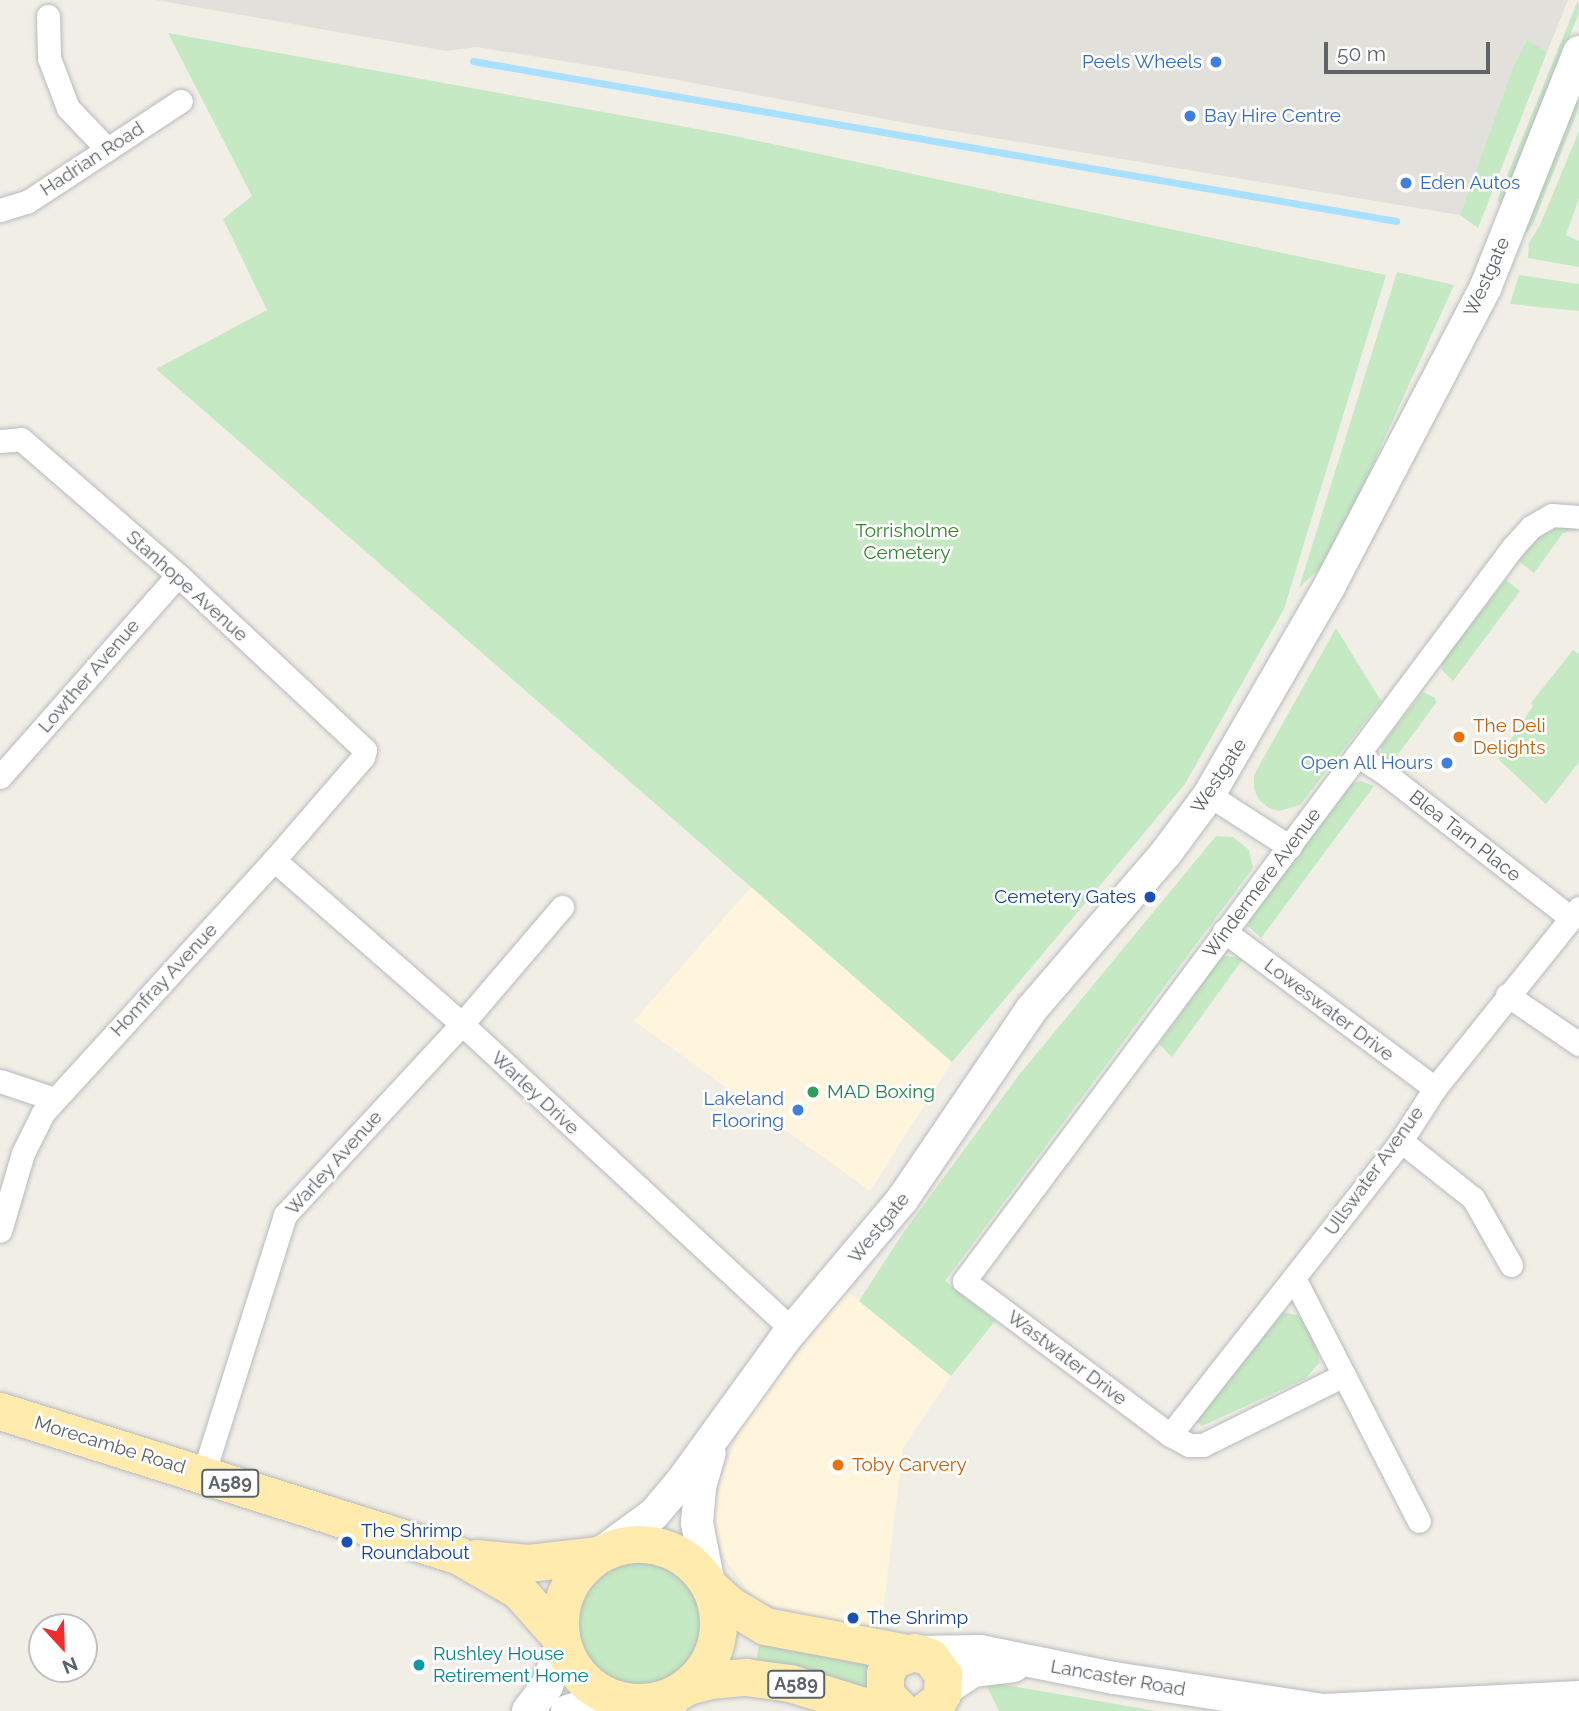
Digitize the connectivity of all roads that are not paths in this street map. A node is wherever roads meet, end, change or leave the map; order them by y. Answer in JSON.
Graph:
{"nodes":[{"id":1,"x":48,"y":16,"type":"dead end"},
{"id":2,"x":1579,"y":52,"type":"edge"},
{"id":3,"x":181,"y":101,"type":"dead end"},
{"id":4,"x":107,"y":149,"type":"junction"},
{"id":5,"x":0,"y":210,"type":"edge"},
{"id":6,"x":0,"y":441,"type":"edge"},
{"id":7,"x":1579,"y":517,"type":"edge"},
{"id":8,"x":178,"y":575,"type":"junction"},
{"id":9,"x":365,"y":750,"type":"joint"},
{"id":10,"x":1357,"y":755,"type":"junction"},
{"id":11,"x":0,"y":777,"type":"edge"},
{"id":12,"x":1209,"y":795,"type":"junction"},
{"id":13,"x":1290,"y":847,"type":"junction"},
{"id":14,"x":274,"y":860,"type":"junction"},
{"id":15,"x":562,"y":907,"type":"dead end"},
{"id":16,"x":1575,"y":913,"type":"edge"},
{"id":17,"x":1224,"y":931,"type":"junction"},
{"id":18,"x":1507,"y":995,"type":"junction"},
{"id":19,"x":461,"y":1024,"type":"junction"},
{"id":20,"x":1579,"y":1044,"type":"edge"},
{"id":21,"x":0,"y":1081,"type":"edge"},
{"id":22,"x":1434,"y":1088,"type":"junction"},
{"id":23,"x":54,"y":1099,"type":"junction"},
{"id":24,"x":1401,"y":1141,"type":"junction"},
{"id":25,"x":0,"y":1231,"type":"edge"},
{"id":26,"x":1511,"y":1265,"type":"dead end"},
{"id":27,"x":1294,"y":1278,"type":"junction"},
{"id":28,"x":964,"y":1281,"type":"joint"},
{"id":29,"x":793,"y":1330,"type":"junction"},
{"id":30,"x":1344,"y":1376,"type":"junction"},
{"id":31,"x":0,"y":1411,"type":"edge"},
{"id":32,"x":726,"y":1416,"type":"junction"},
{"id":33,"x":1170,"y":1435,"type":"junction"},
{"id":34,"x":203,"y":1475,"type":"junction"},
{"id":35,"x":1419,"y":1521,"type":"dead end"},
{"id":36,"x":599,"y":1554,"type":"junction"},
{"id":37,"x":459,"y":1556,"type":"junction"},
{"id":38,"x":710,"y":1586,"type":"junction"},
{"id":39,"x":561,"y":1639,"type":"junction"},
{"id":40,"x":911,"y":1653,"type":"junction"},
{"id":41,"x":1033,"y":1664,"type":"junction"},
{"id":42,"x":678,"y":1696,"type":"edge"},
{"id":43,"x":1579,"y":1697,"type":"edge"},
{"id":44,"x":616,"y":1702,"type":"edge"},
{"id":45,"x":939,"y":1702,"type":"edge"},
{"id":46,"x":528,"y":1711,"type":"edge"},
{"id":47,"x":567,"y":1711,"type":"edge"},
{"id":48,"x":901,"y":1711,"type":"edge"}],
"edges":[{"from":1,"to":4,"type":"street"},
{"from":2,"to":12,"type":"street","name":"Westgate"},
{"from":3,"to":4,"type":"street","name":"Hadrian Road"},
{"from":4,"to":5,"type":"street","name":"Hadrian Road"},
{"from":6,"to":8,"type":"street","name":"Stanhope Avenue"},
{"from":7,"to":10,"type":"street","name":"Windermere Avenue"},
{"from":8,"to":9,"type":"street","name":"Stanhope Avenue"},
{"from":8,"to":11,"type":"street","name":"Lowther Avenue"},
{"from":9,"to":14,"type":"street","name":"Homfray Avenue"},
{"from":10,"to":13,"type":"street","name":"Windermere Avenue"},
{"from":10,"to":16,"type":"street","name":"Blea Tarn Place"},
{"from":12,"to":13,"type":"street"},
{"from":12,"to":29,"type":"street","name":"Westgate"},
{"from":13,"to":17,"type":"street","name":"Windermere Avenue"},
{"from":14,"to":19,"type":"street","name":"Warley Drive"},
{"from":14,"to":23,"type":"street","name":"Homfray Avenue"},
{"from":15,"to":19,"type":"street","name":"Warley Avenue"},
{"from":16,"to":18,"type":"street","name":"Ullswater Avenue"},
{"from":17,"to":22,"type":"street","name":"Loweswater Drive"},
{"from":17,"to":28,"type":"street","name":"Windermere Avenue"},
{"from":18,"to":20,"type":"street"},
{"from":18,"to":22,"type":"street","name":"Ullswater Avenue"},
{"from":19,"to":29,"type":"street","name":"Warley Drive"},
{"from":19,"to":34,"type":"street","name":"Warley Avenue"},
{"from":21,"to":23,"type":"street"},
{"from":22,"to":24,"type":"street","name":"Ullswater Avenue"},
{"from":23,"to":25,"type":"street","name":"Homfray Avenue"},
{"from":24,"to":26,"type":"street"},
{"from":24,"to":27,"type":"street","name":"Ullswater Avenue"},
{"from":27,"to":30,"type":"street"},
{"from":27,"to":33,"type":"street","name":"Ullswater Avenue"},
{"from":28,"to":33,"type":"street","name":"Wastwater Drive"},
{"from":29,"to":32,"type":"street","name":"Westgate"},
{"from":30,"to":33,"type":"street","name":"Wastwater Drive"},
{"from":30,"to":35,"type":"street"},
{"from":31,"to":34,"type":"main road","name":"Morecambe Road","number":"A589"},
{"from":32,"to":36,"type":"street","name":"Westgate"},
{"from":32,"to":38,"type":"street","name":"Westgate"},
{"from":34,"to":37,"type":"main road","name":"Morecambe Road","number":"A589"},
{"from":36,"to":37,"type":"main road","name":"Morecambe Road","number":"A589"},
{"from":36,"to":38,"type":"main road","number":"A589"},
{"from":36,"to":39,"type":"main road"},
{"from":37,"to":39,"type":"main road","name":"Morecambe Road","number":"A589"},
{"from":38,"to":40,"type":"main road","name":"Lancaster Road","number":"A589"},
{"from":38,"to":42,"type":"main road"},
{"from":39,"to":44,"type":"main road","number":"A589"},
{"from":39,"to":46,"type":"street"},
{"from":40,"to":41,"type":"street","name":"Lancaster Road"},
{"from":40,"to":45,"type":"main road","number":"A589"},
{"from":40,"to":48,"type":"main road","number":"A589"},
{"from":41,"to":43,"type":"street","name":"Lancaster Road"},
{"from":41,"to":45,"type":"street","name":"Lancaster Road"},
{"from":42,"to":44,"type":"main road","number":"A589"},
{"from":42,"to":48,"type":"main road","number":"A589"},
{"from":44,"to":47,"type":"street"}]}
